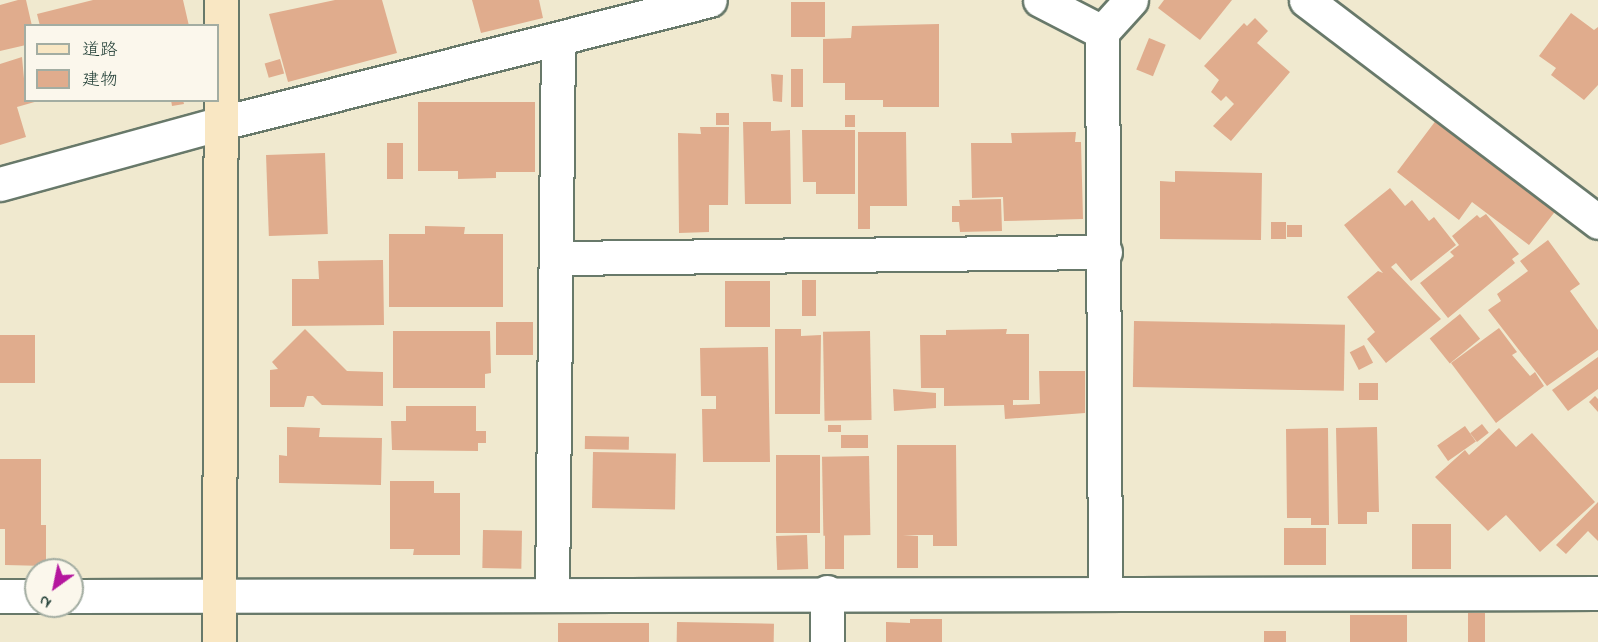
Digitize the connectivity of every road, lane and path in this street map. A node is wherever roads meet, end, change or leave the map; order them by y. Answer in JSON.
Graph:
{"nodes":[{"id":1,"x":221,"y":0,"type":"edge"},
{"id":2,"x":710,"y":0,"type":"edge"},
{"id":3,"x":1040,"y":0,"type":"edge"},
{"id":4,"x":1131,"y":0,"type":"edge"},
{"id":5,"x":1306,"y":0,"type":"edge"},
{"id":6,"x":1102,"y":32,"type":"junction"},
{"id":7,"x":558,"y":41,"type":"junction"},
{"id":8,"x":222,"y":123,"type":"junction"},
{"id":9,"x":0,"y":184,"type":"edge"},
{"id":10,"x":1598,"y":221,"type":"edge"},
{"id":11,"x":1105,"y":252,"type":"junction"},
{"id":12,"x":558,"y":258,"type":"junction"},
{"id":13,"x":827,"y":592,"type":"junction"},
{"id":14,"x":1105,"y":592,"type":"junction"},
{"id":15,"x":1598,"y":593,"type":"edge"},
{"id":16,"x":552,"y":594,"type":"junction"},
{"id":17,"x":0,"y":596,"type":"edge"},
{"id":18,"x":24,"y":596,"type":"edge"},
{"id":19,"x":84,"y":596,"type":"edge"},
{"id":20,"x":219,"y":596,"type":"junction"},
{"id":21,"x":219,"y":642,"type":"edge"},
{"id":22,"x":827,"y":642,"type":"edge"}],
"edges":[{"from":1,"to":8,"type":"street"},
{"from":2,"to":7,"type":"street"},
{"from":3,"to":6,"type":"street"},
{"from":4,"to":6,"type":"street"},
{"from":5,"to":10,"type":"street"},
{"from":6,"to":11,"type":"street"},
{"from":7,"to":8,"type":"street"},
{"from":7,"to":12,"type":"street"},
{"from":8,"to":9,"type":"street"},
{"from":8,"to":20,"type":"street"},
{"from":11,"to":12,"type":"street"},
{"from":11,"to":14,"type":"street"},
{"from":12,"to":16,"type":"street"},
{"from":13,"to":14,"type":"street"},
{"from":13,"to":16,"type":"street"},
{"from":13,"to":22,"type":"street"},
{"from":14,"to":15,"type":"street"},
{"from":16,"to":20,"type":"street"},
{"from":17,"to":18,"type":"street"},
{"from":19,"to":20,"type":"street"},
{"from":20,"to":21,"type":"street"}]}
